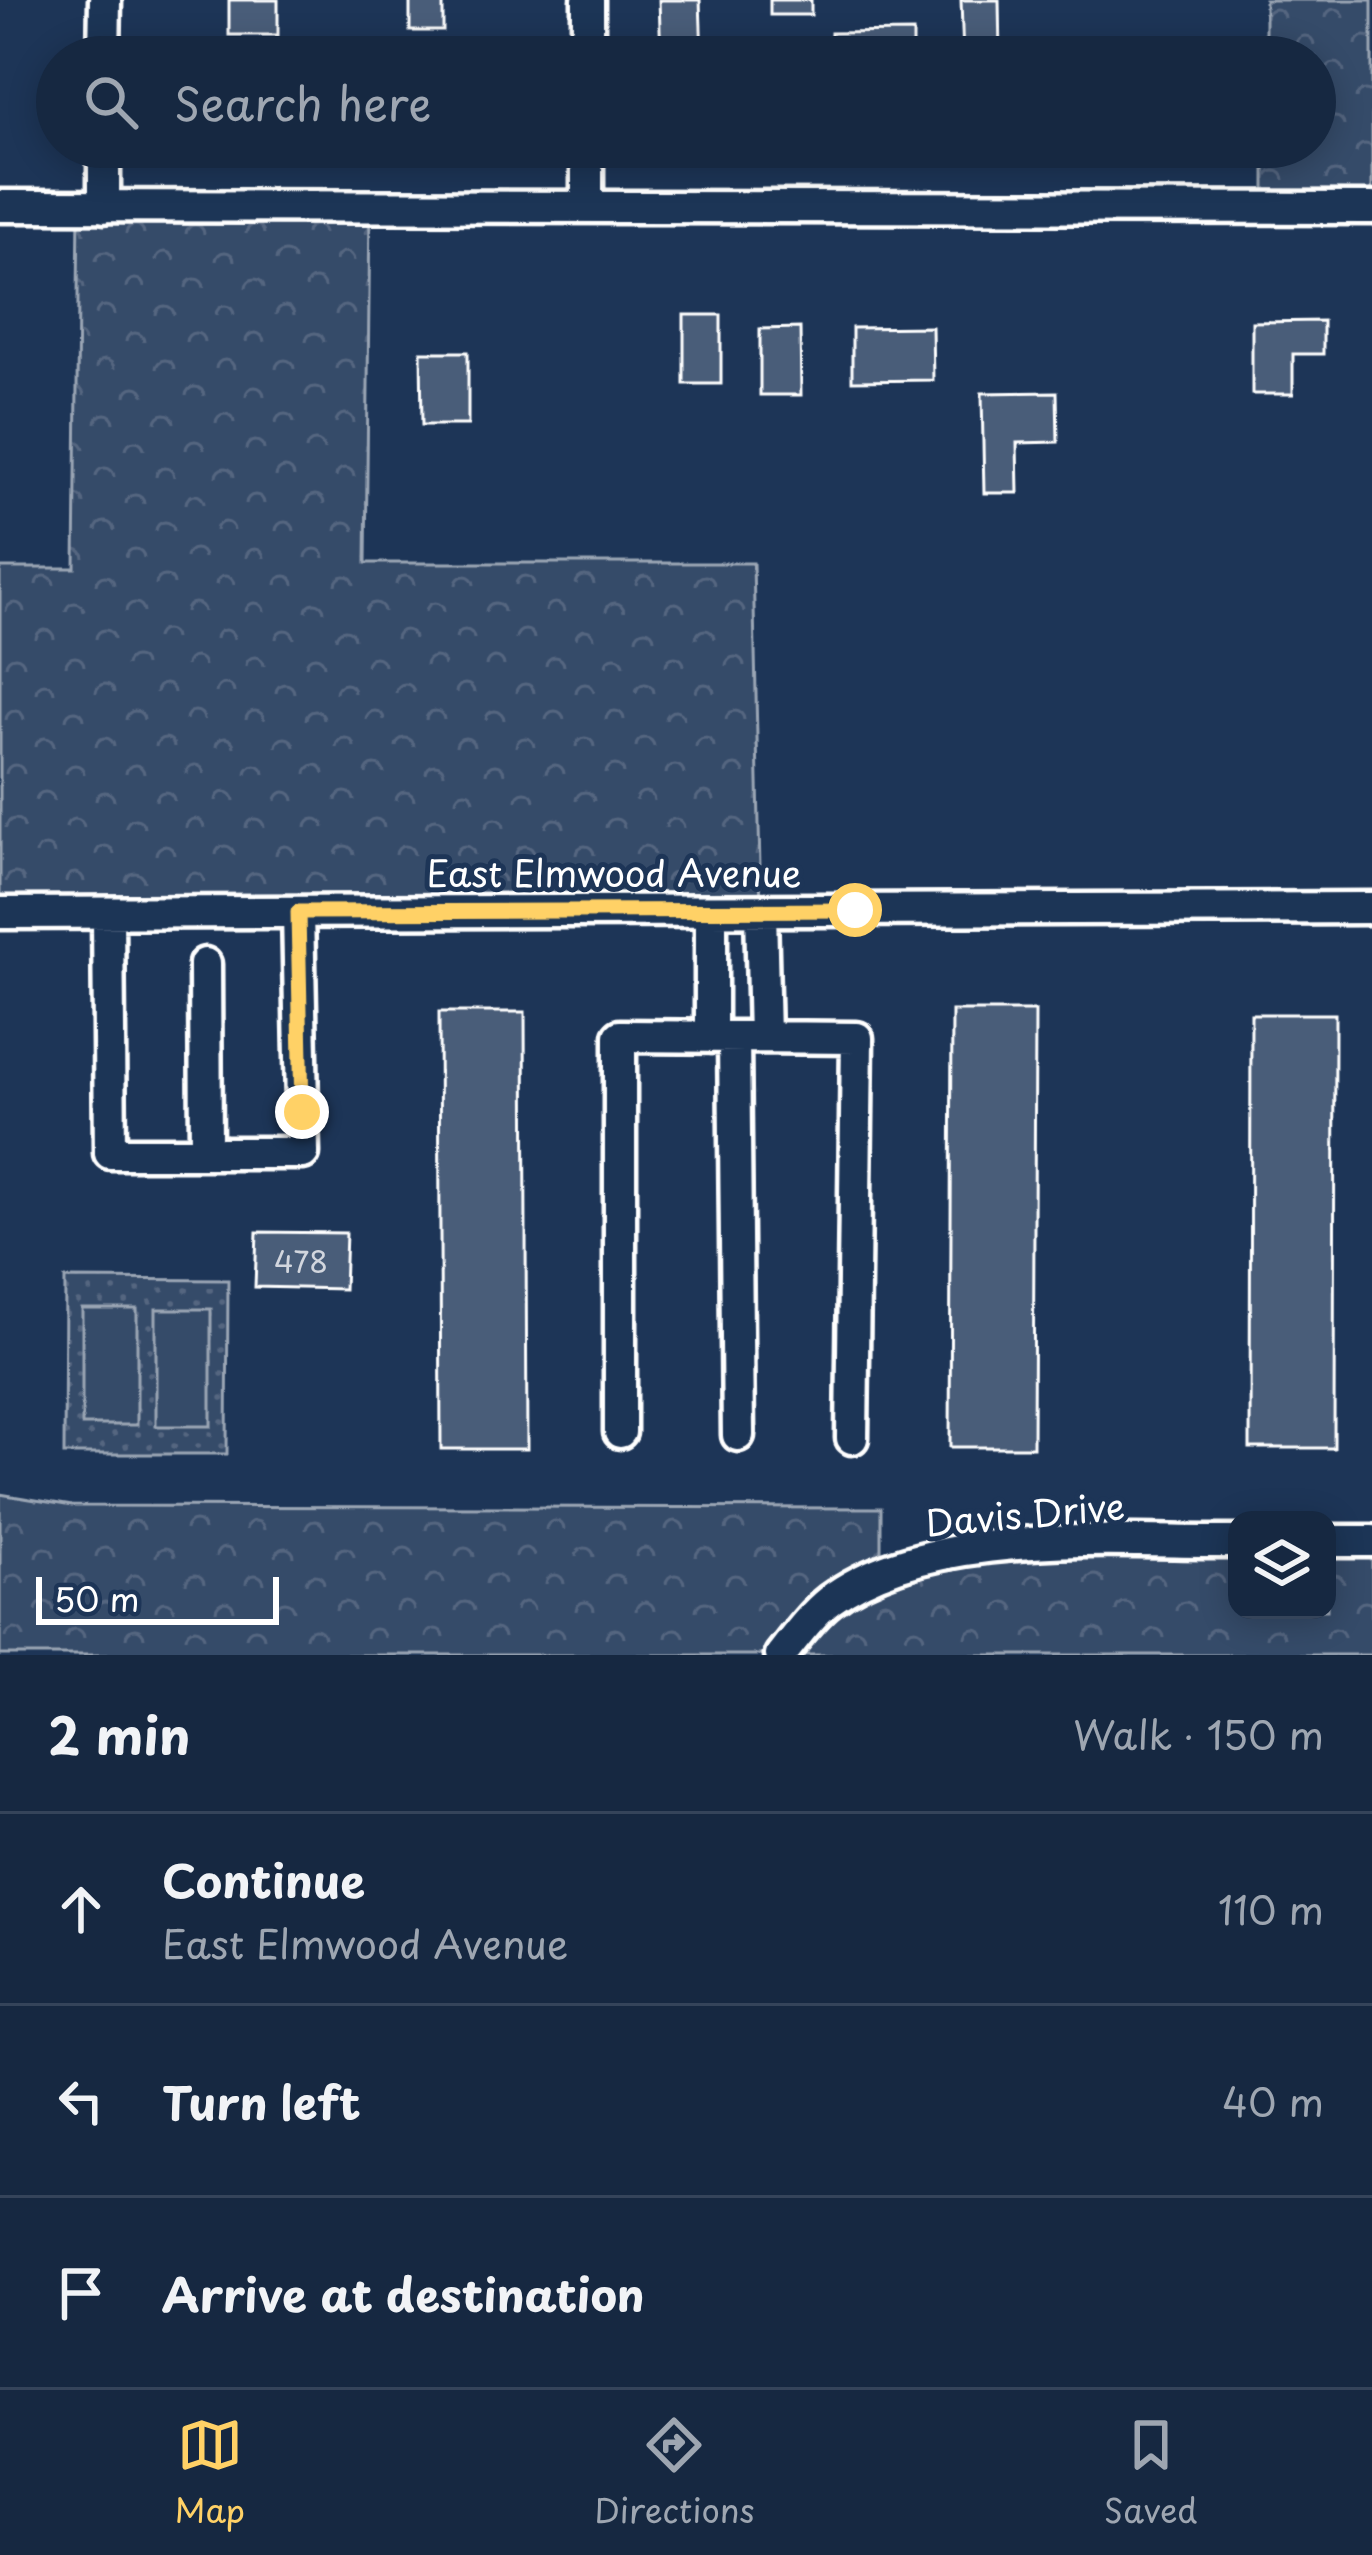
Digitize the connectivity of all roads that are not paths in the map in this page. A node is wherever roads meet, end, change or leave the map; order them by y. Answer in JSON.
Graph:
{"nodes":[{"id":1,"x":104,"y":0,"type":"edge"},
{"id":2,"x":588,"y":0,"type":"edge"},
{"id":3,"x":104,"y":36,"type":"edge"},
{"id":4,"x":587,"y":36,"type":"edge"},
{"id":5,"x":104,"y":168,"type":"edge"},
{"id":6,"x":587,"y":168,"type":"edge"},
{"id":7,"x":0,"y":206,"type":"edge"},
{"id":8,"x":104,"y":207,"type":"junction"},
{"id":9,"x":587,"y":207,"type":"junction"},
{"id":10,"x":1372,"y":208,"type":"edge"},
{"id":11,"x":1372,"y":908,"type":"edge"},
{"id":12,"x":711,"y":910,"type":"junction"},
{"id":13,"x":761,"y":910,"type":"junction"},
{"id":14,"x":298,"y":912,"type":"junction"},
{"id":15,"x":108,"y":913,"type":"junction"},
{"id":16,"x":0,"y":914,"type":"edge"},
{"id":17,"x":205,"y":964,"type":"dead end"},
{"id":18,"x":736,"y":1037,"type":"junction"},
{"id":19,"x":206,"y":1153,"type":"junction"},
{"id":20,"x":620,"y":1432,"type":"dead end"},
{"id":21,"x":738,"y":1436,"type":"dead end"},
{"id":22,"x":852,"y":1438,"type":"dead end"},
{"id":23,"x":1336,"y":1541,"type":"edge"},
{"id":24,"x":1372,"y":1541,"type":"edge"},
{"id":25,"x":1228,"y":1542,"type":"edge"},
{"id":26,"x":781,"y":1655,"type":"edge"}],
"edges":[{"from":1,"to":3,"type":"street"},
{"from":2,"to":4,"type":"street"},
{"from":5,"to":8,"type":"street"},
{"from":6,"to":9,"type":"street"},
{"from":7,"to":8,"type":"street"},
{"from":8,"to":9,"type":"street"},
{"from":9,"to":10,"type":"street"},
{"from":11,"to":13,"type":"street","name":"East Elmwood Avenue"},
{"from":12,"to":13,"type":"street","name":"East Elmwood Avenue"},
{"from":12,"to":14,"type":"street","name":"East Elmwood Avenue"},
{"from":12,"to":18,"type":"street"},
{"from":13,"to":18,"type":"street"},
{"from":14,"to":15,"type":"street","name":"East Elmwood Avenue"},
{"from":14,"to":19,"type":"street"},
{"from":15,"to":16,"type":"street","name":"East Elmwood Avenue"},
{"from":15,"to":19,"type":"street"},
{"from":17,"to":19,"type":"street"},
{"from":18,"to":20,"type":"street"},
{"from":18,"to":21,"type":"street"},
{"from":18,"to":22,"type":"street"},
{"from":23,"to":24,"type":"street"},
{"from":25,"to":26,"type":"street","name":"Davis Drive"}]}
